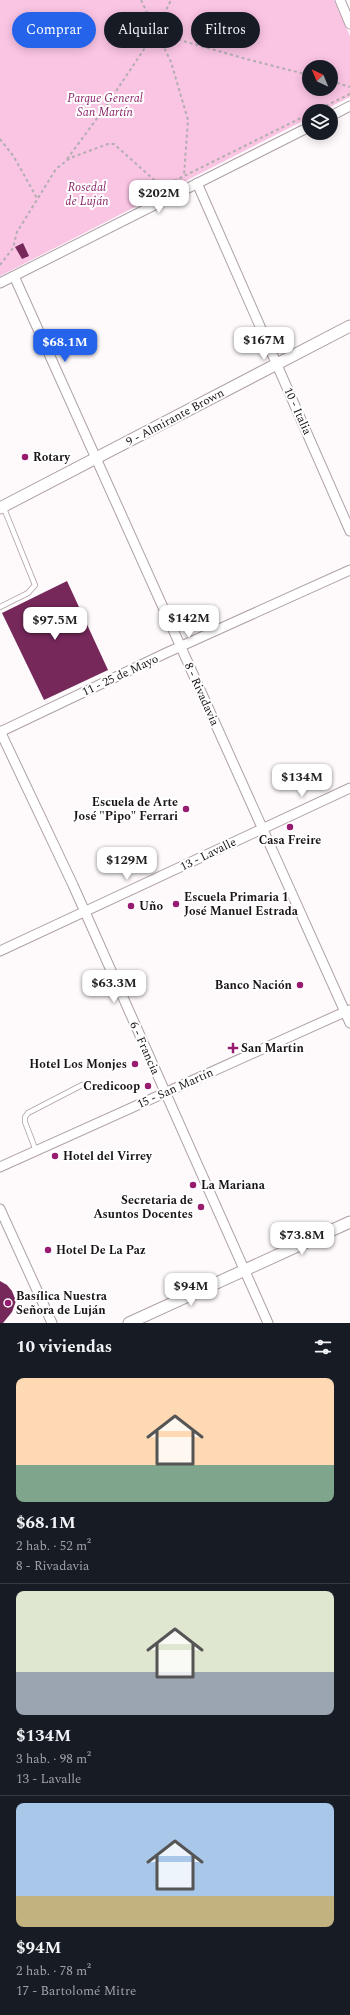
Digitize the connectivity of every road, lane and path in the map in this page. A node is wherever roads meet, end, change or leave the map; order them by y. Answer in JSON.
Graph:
{"nodes":[{"id":1,"x":141,"y":0,"type":"edge"},
{"id":2,"x":171,"y":0,"type":"edge"},
{"id":3,"x":340,"y":0,"type":"edge"},
{"id":4,"x":146,"y":12,"type":"edge"},
{"id":5,"x":165,"y":12,"type":"edge"},
{"id":6,"x":350,"y":24,"type":"edge"},
{"id":7,"x":183,"y":41,"type":"edge"},
{"id":8,"x":145,"y":48,"type":"edge"},
{"id":9,"x":163,"y":48,"type":"edge"},
{"id":10,"x":302,"y":73,"type":"edge"},
{"id":11,"x":338,"y":83,"type":"edge"},
{"id":12,"x":350,"y":87,"type":"edge"},
{"id":13,"x":350,"y":94,"type":"edge"},
{"id":14,"x":329,"y":104,"type":"edge"},
{"id":15,"x":350,"y":106,"type":"edge"},
{"id":16,"x":338,"y":112,"type":"edge"},
{"id":17,"x":302,"y":117,"type":"edge"},
{"id":18,"x":302,"y":130,"type":"edge"},
{"id":19,"x":0,"y":139,"type":"edge"},
{"id":20,"x":66,"y":160,"type":"junction"},
{"id":21,"x":184,"y":175,"type":"junction"},
{"id":22,"x":197,"y":183,"type":"junction"},
{"id":23,"x":185,"y":189,"type":"junction"},
{"id":24,"x":38,"y":200,"type":"junction"},
{"id":25,"x":0,"y":266,"type":"edge"},
{"id":26,"x":14,"y":276,"type":"junction"},
{"id":27,"x":0,"y":283,"type":"edge"},
{"id":28,"x":350,"y":326,"type":"edge"},
{"id":29,"x":277,"y":364,"type":"junction"},
{"id":30,"x":96,"y":459,"type":"junction"},
{"id":31,"x":1,"y":507,"type":"edge"},
{"id":32,"x":350,"y":530,"type":"edge"},
{"id":33,"x":350,"y":570,"type":"edge"},
{"id":34,"x":0,"y":607,"type":"edge"},
{"id":35,"x":180,"y":646,"type":"junction"},
{"id":36,"x":0,"y":732,"type":"edge"},
{"id":37,"x":350,"y":788,"type":"edge"},
{"id":38,"x":262,"y":828,"type":"junction"},
{"id":39,"x":85,"y":912,"type":"junction"},
{"id":40,"x":0,"y":951,"type":"edge"},
{"id":41,"x":347,"y":1011,"type":"edge"},
{"id":42,"x":350,"y":1023,"type":"edge"},
{"id":43,"x":82,"y":1085,"type":"dead end"},
{"id":44,"x":164,"y":1093,"type":"junction"},
{"id":45,"x":36,"y":1151,"type":"junction"},
{"id":46,"x":0,"y":1167,"type":"edge"},
{"id":47,"x":0,"y":1209,"type":"edge"},
{"id":48,"x":350,"y":1222,"type":"edge"},
{"id":49,"x":244,"y":1270,"type":"junction"},
{"id":50,"x":52,"y":1323,"type":"edge"},
{"id":51,"x":129,"y":1323,"type":"edge"},
{"id":52,"x":268,"y":1323,"type":"edge"}],
"edges":[{"from":1,"to":4,"type":"path"},
{"from":2,"to":5,"type":"path"},
{"from":3,"to":6,"type":"street"},
{"from":7,"to":10,"type":"path"},
{"from":8,"to":20,"type":"path"},
{"from":9,"to":21,"type":"path"},
{"from":11,"to":12,"type":"path"},
{"from":13,"to":14,"type":"path"},
{"from":15,"to":16,"type":"street"},
{"from":17,"to":21,"type":"path"},
{"from":18,"to":22,"type":"street"},
{"from":19,"to":24,"type":"path"},
{"from":20,"to":21,"type":"path"},
{"from":20,"to":24,"type":"path"},
{"from":21,"to":23,"type":"path"},
{"from":22,"to":23,"type":"street"},
{"from":22,"to":29,"type":"street","name":"10 - Italia"},
{"from":23,"to":26,"type":"street"},
{"from":24,"to":25,"type":"path"},
{"from":26,"to":27,"type":"street"},
{"from":26,"to":30,"type":"street","name":"8 - Rivadavia"},
{"from":28,"to":29,"type":"street","name":"9 - Almirante Brown"},
{"from":29,"to":30,"type":"street","name":"9 - Almirante Brown"},
{"from":29,"to":32,"type":"street","name":"10 - Italia"},
{"from":30,"to":31,"type":"street","name":"9 - Almirante Brown"},
{"from":30,"to":35,"type":"street","name":"8 - Rivadavia"},
{"from":31,"to":34,"type":"lane"},
{"from":33,"to":35,"type":"street","name":"11 - 25 de Mayo"},
{"from":35,"to":36,"type":"street","name":"11 - 25 de Mayo"},
{"from":35,"to":38,"type":"street","name":"8 - Rivadavia"},
{"from":36,"to":39,"type":"street","name":"6 - Francia"},
{"from":37,"to":38,"type":"street","name":"13 - Lavalle"},
{"from":38,"to":39,"type":"street","name":"13 - Lavalle"},
{"from":38,"to":41,"type":"street","name":"8 - Rivadavia"},
{"from":39,"to":40,"type":"street","name":"13 - Lavalle"},
{"from":39,"to":44,"type":"street","name":"6 - Francia"},
{"from":41,"to":42,"type":"street","name":"8 - Rivadavia"},
{"from":41,"to":44,"type":"street","name":"15 - San Martín"},
{"from":43,"to":45,"type":"lane"},
{"from":44,"to":45,"type":"street","name":"15 - San Martín"},
{"from":44,"to":49,"type":"street","name":"6 - Francia"},
{"from":45,"to":46,"type":"street","name":"15 - San Martín"},
{"from":47,"to":50,"type":"street"},
{"from":48,"to":49,"type":"street"},
{"from":49,"to":51,"type":"street"},
{"from":49,"to":52,"type":"street","name":"6 - Francia"}]}
